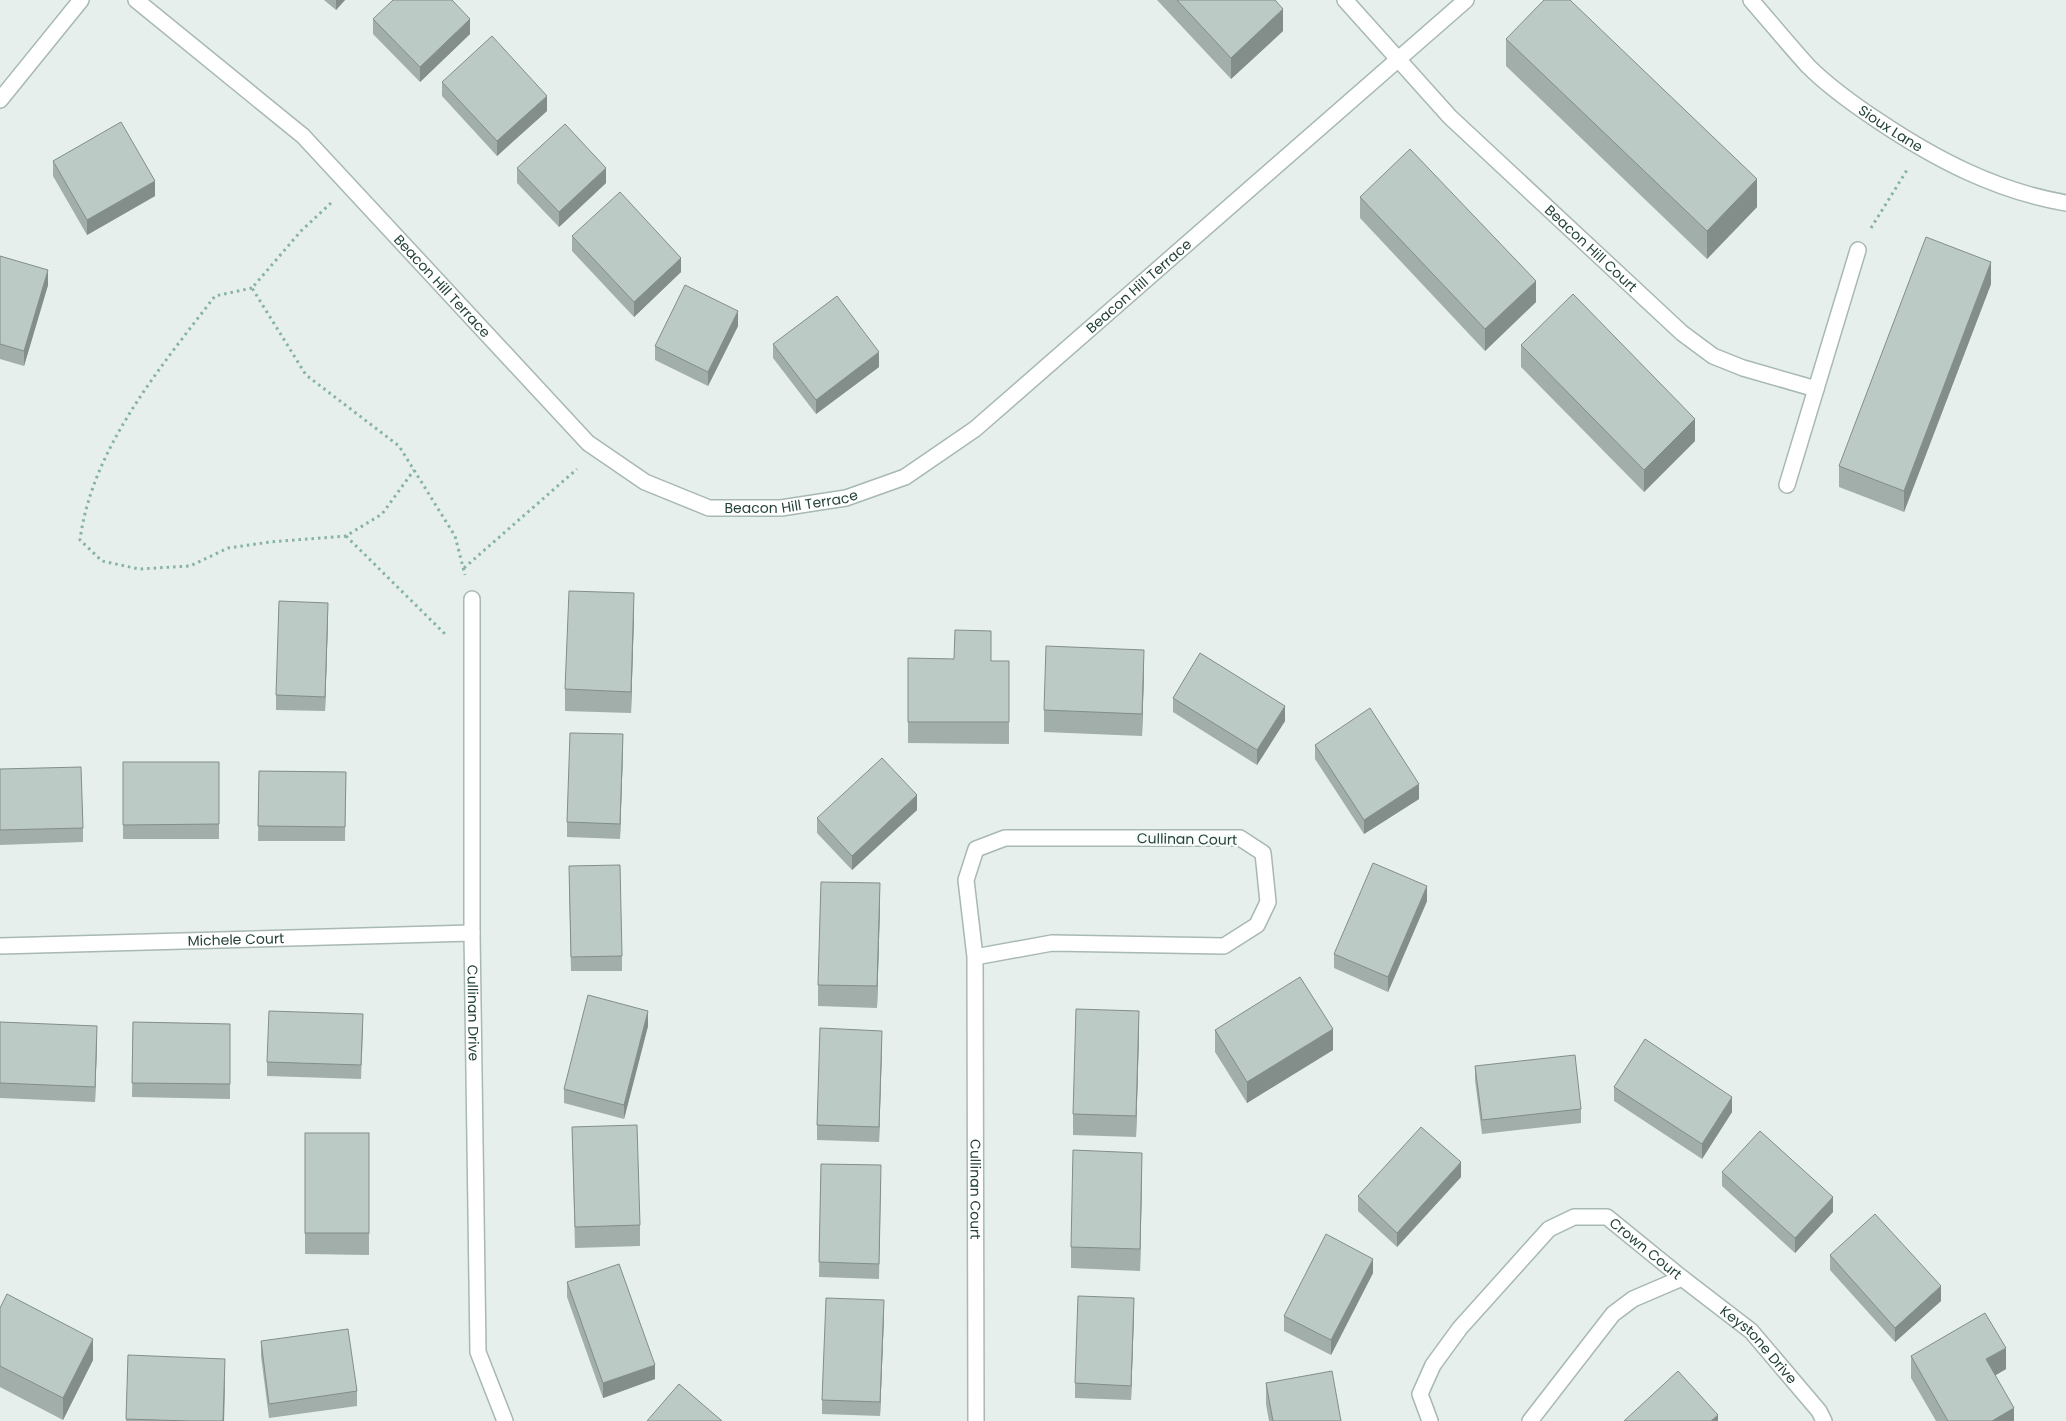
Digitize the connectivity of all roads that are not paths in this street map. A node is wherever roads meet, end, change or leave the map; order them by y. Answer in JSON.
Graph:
{"nodes":[{"id":1,"x":81,"y":0,"type":"edge"},
{"id":2,"x":136,"y":0,"type":"edge"},
{"id":3,"x":1346,"y":0,"type":"edge"},
{"id":4,"x":1466,"y":0,"type":"edge"},
{"id":5,"x":1752,"y":0,"type":"edge"},
{"id":6,"x":1399,"y":59,"type":"junction"},
{"id":7,"x":0,"y":100,"type":"edge"},
{"id":8,"x":2066,"y":203,"type":"edge"},
{"id":9,"x":1858,"y":250,"type":"road end"},
{"id":10,"x":1816,"y":389,"type":"junction"},
{"id":11,"x":1787,"y":485,"type":"dead end"},
{"id":12,"x":472,"y":599,"type":"road end"},
{"id":13,"x":472,"y":933,"type":"junction"},
{"id":14,"x":0,"y":946,"type":"edge"},
{"id":15,"x":975,"y":957,"type":"junction"},
{"id":16,"x":1682,"y":1278,"type":"junction"},
{"id":17,"x":505,"y":1421,"type":"edge"},
{"id":18,"x":976,"y":1421,"type":"edge"},
{"id":19,"x":1430,"y":1421,"type":"edge"},
{"id":20,"x":1530,"y":1421,"type":"edge"},
{"id":21,"x":1824,"y":1421,"type":"edge"}],
"edges":[{"from":1,"to":7,"type":"street"},
{"from":2,"to":6,"type":"street","name":"Beacon Hill Terrace"},
{"from":3,"to":6,"type":"street","name":"Beacon Hill Court"},
{"from":4,"to":6,"type":"street","name":"Beacon Hill Terrace"},
{"from":5,"to":8,"type":"street","name":"Sioux Lane"},
{"from":6,"to":10,"type":"street","name":"Beacon Hill Court"},
{"from":9,"to":10,"type":"street"},
{"from":10,"to":11,"type":"street"},
{"from":12,"to":13,"type":"street","name":"Cullinan Drive"},
{"from":13,"to":14,"type":"street","name":"Michele Court"},
{"from":13,"to":17,"type":"street","name":"Cullinan Drive"},
{"from":15,"to":15,"type":"street","name":"Cullinan Court"},
{"from":15,"to":18,"type":"street","name":"Cullinan Court"},
{"from":16,"to":19,"type":"street","name":"Crown Court"},
{"from":16,"to":20,"type":"street","name":"Crown Court"},
{"from":16,"to":21,"type":"street","name":"Keystone Drive"}]}
